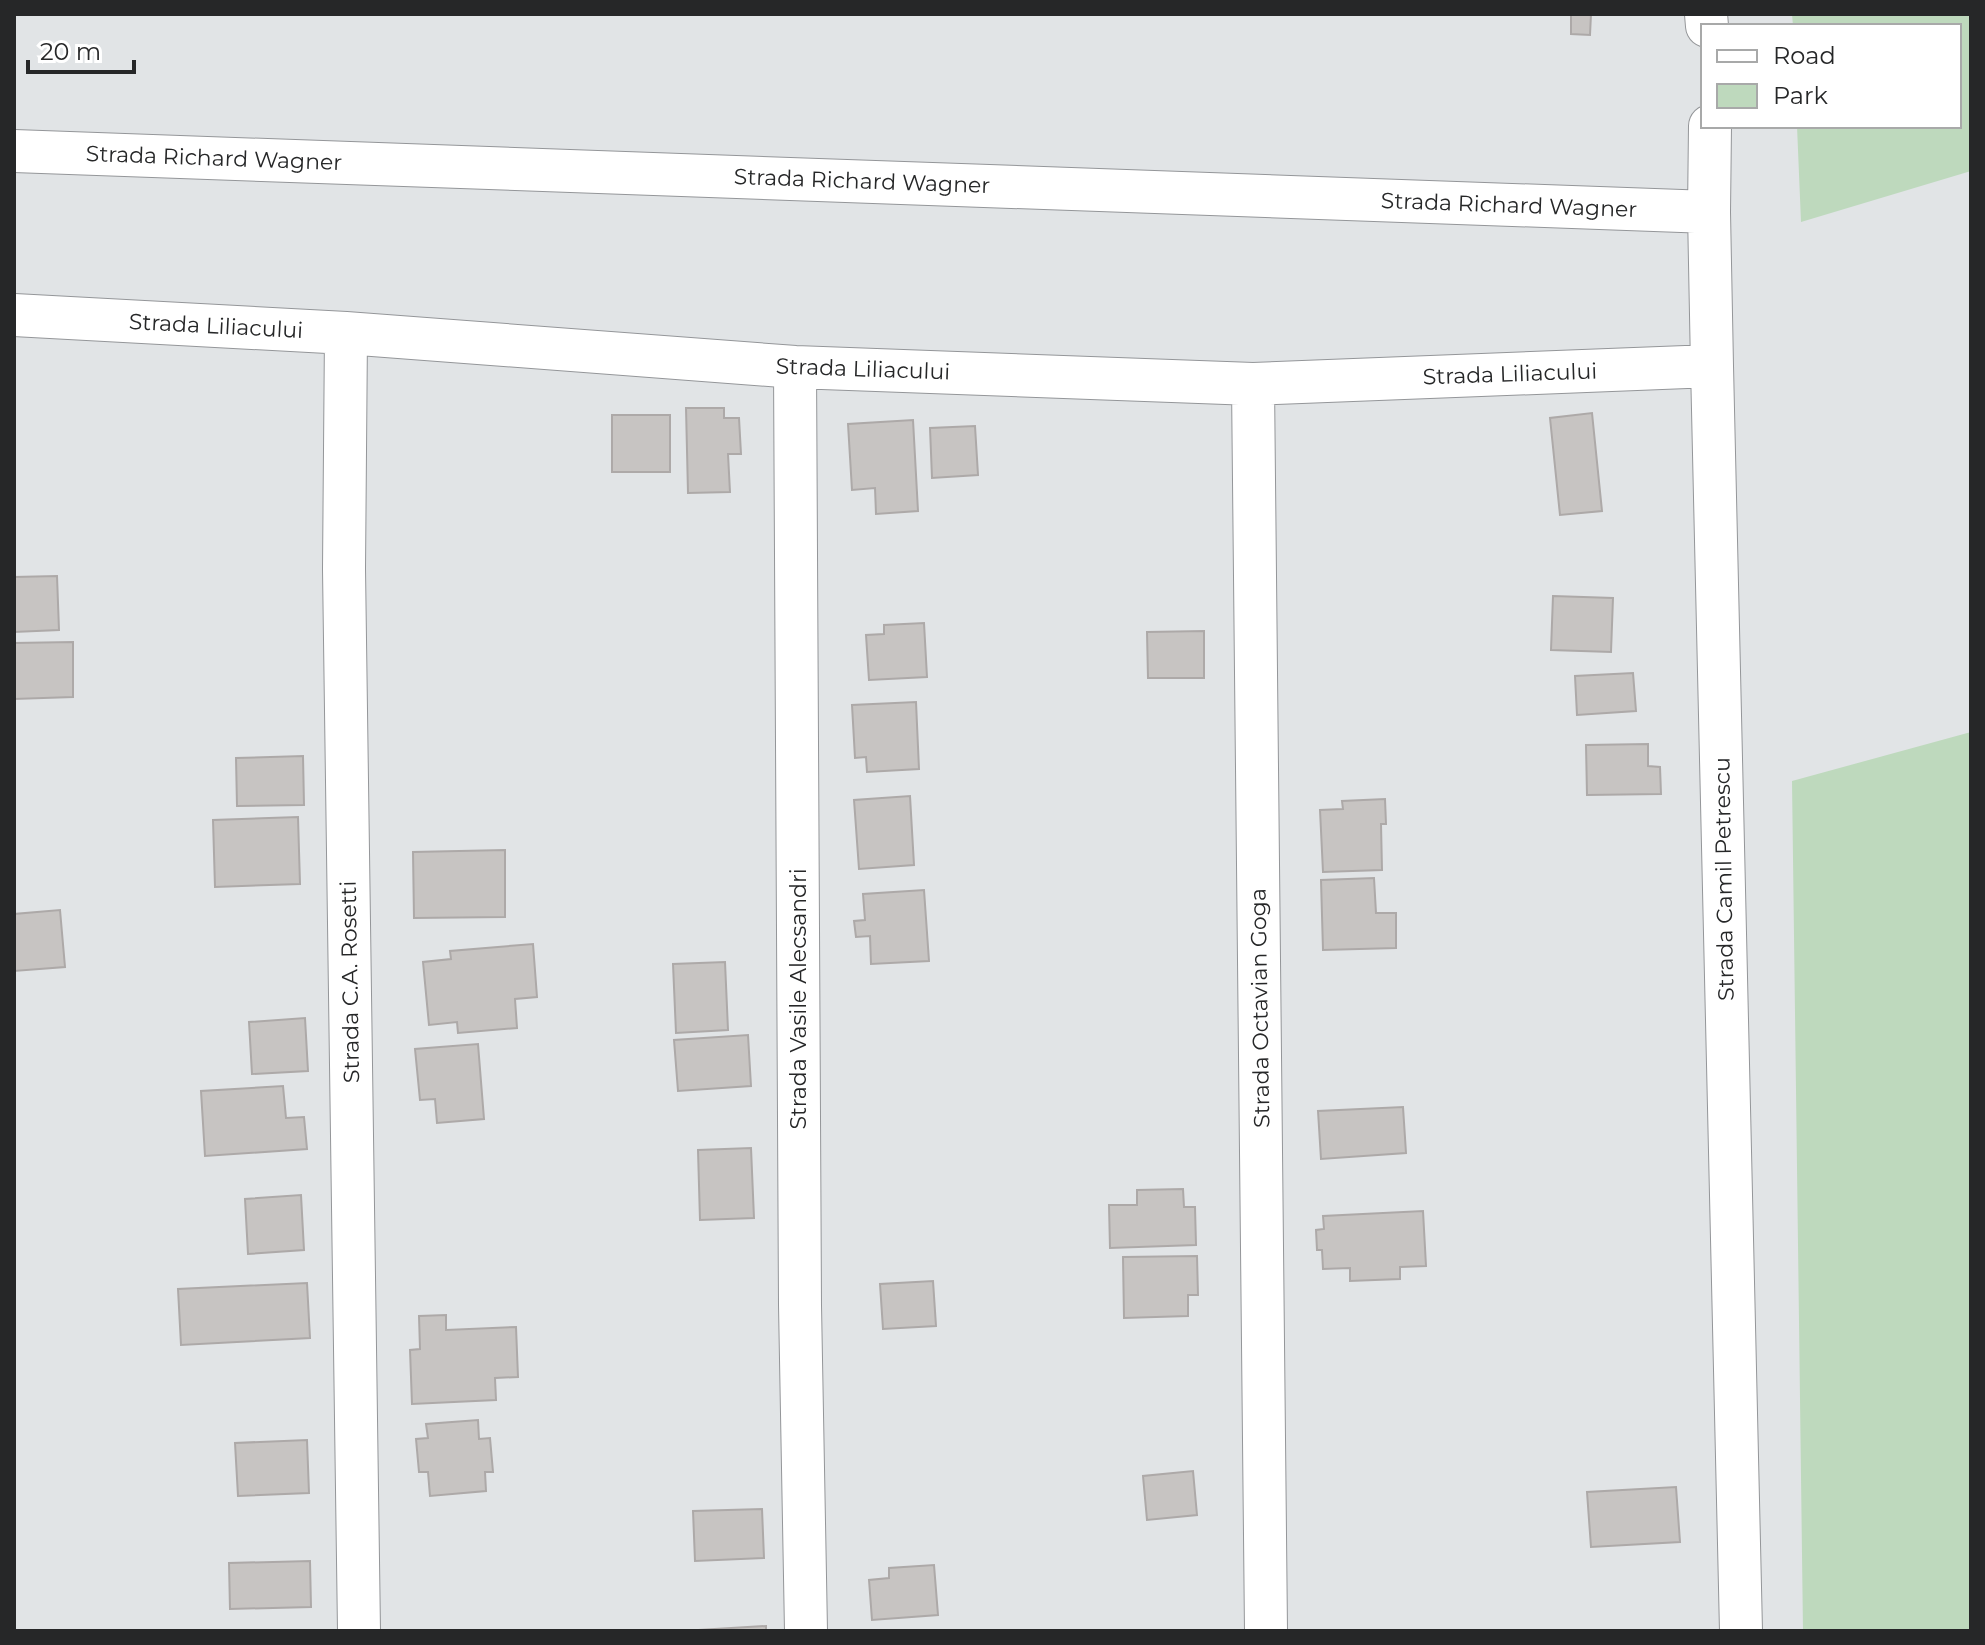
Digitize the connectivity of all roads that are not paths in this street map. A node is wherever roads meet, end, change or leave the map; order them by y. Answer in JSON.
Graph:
{"nodes":[{"id":1,"x":1710,"y":128,"type":"edge"},
{"id":2,"x":14,"y":151,"type":"edge"},
{"id":3,"x":1709,"y":212,"type":"junction"},
{"id":4,"x":14,"y":315,"type":"edge"},
{"id":5,"x":346,"y":333,"type":"junction"},
{"id":6,"x":1712,"y":366,"type":"junction"},
{"id":7,"x":795,"y":367,"type":"junction"},
{"id":8,"x":1253,"y":384,"type":"junction"},
{"id":9,"x":359,"y":1631,"type":"edge"},
{"id":10,"x":806,"y":1631,"type":"edge"},
{"id":11,"x":1266,"y":1631,"type":"edge"},
{"id":12,"x":1741,"y":1631,"type":"edge"}],
"edges":[{"from":1,"to":3,"type":"street","name":"Strada Camil Petrescu"},
{"from":2,"to":3,"type":"street","name":"Strada Richard Wagner"},
{"from":3,"to":6,"type":"street","name":"Strada Camil Petrescu"},
{"from":4,"to":5,"type":"street","name":"Strada Liliacului"},
{"from":5,"to":7,"type":"street","name":"Strada Liliacului"},
{"from":5,"to":9,"type":"street","name":"Strada C.A. Rosetti"},
{"from":6,"to":8,"type":"street","name":"Strada Liliacului"},
{"from":6,"to":12,"type":"street","name":"Strada Camil Petrescu"},
{"from":7,"to":8,"type":"street","name":"Strada Liliacului"},
{"from":7,"to":10,"type":"street","name":"Strada Vasile Alecsandri"},
{"from":8,"to":11,"type":"street","name":"Strada Octavian Goga"}]}
